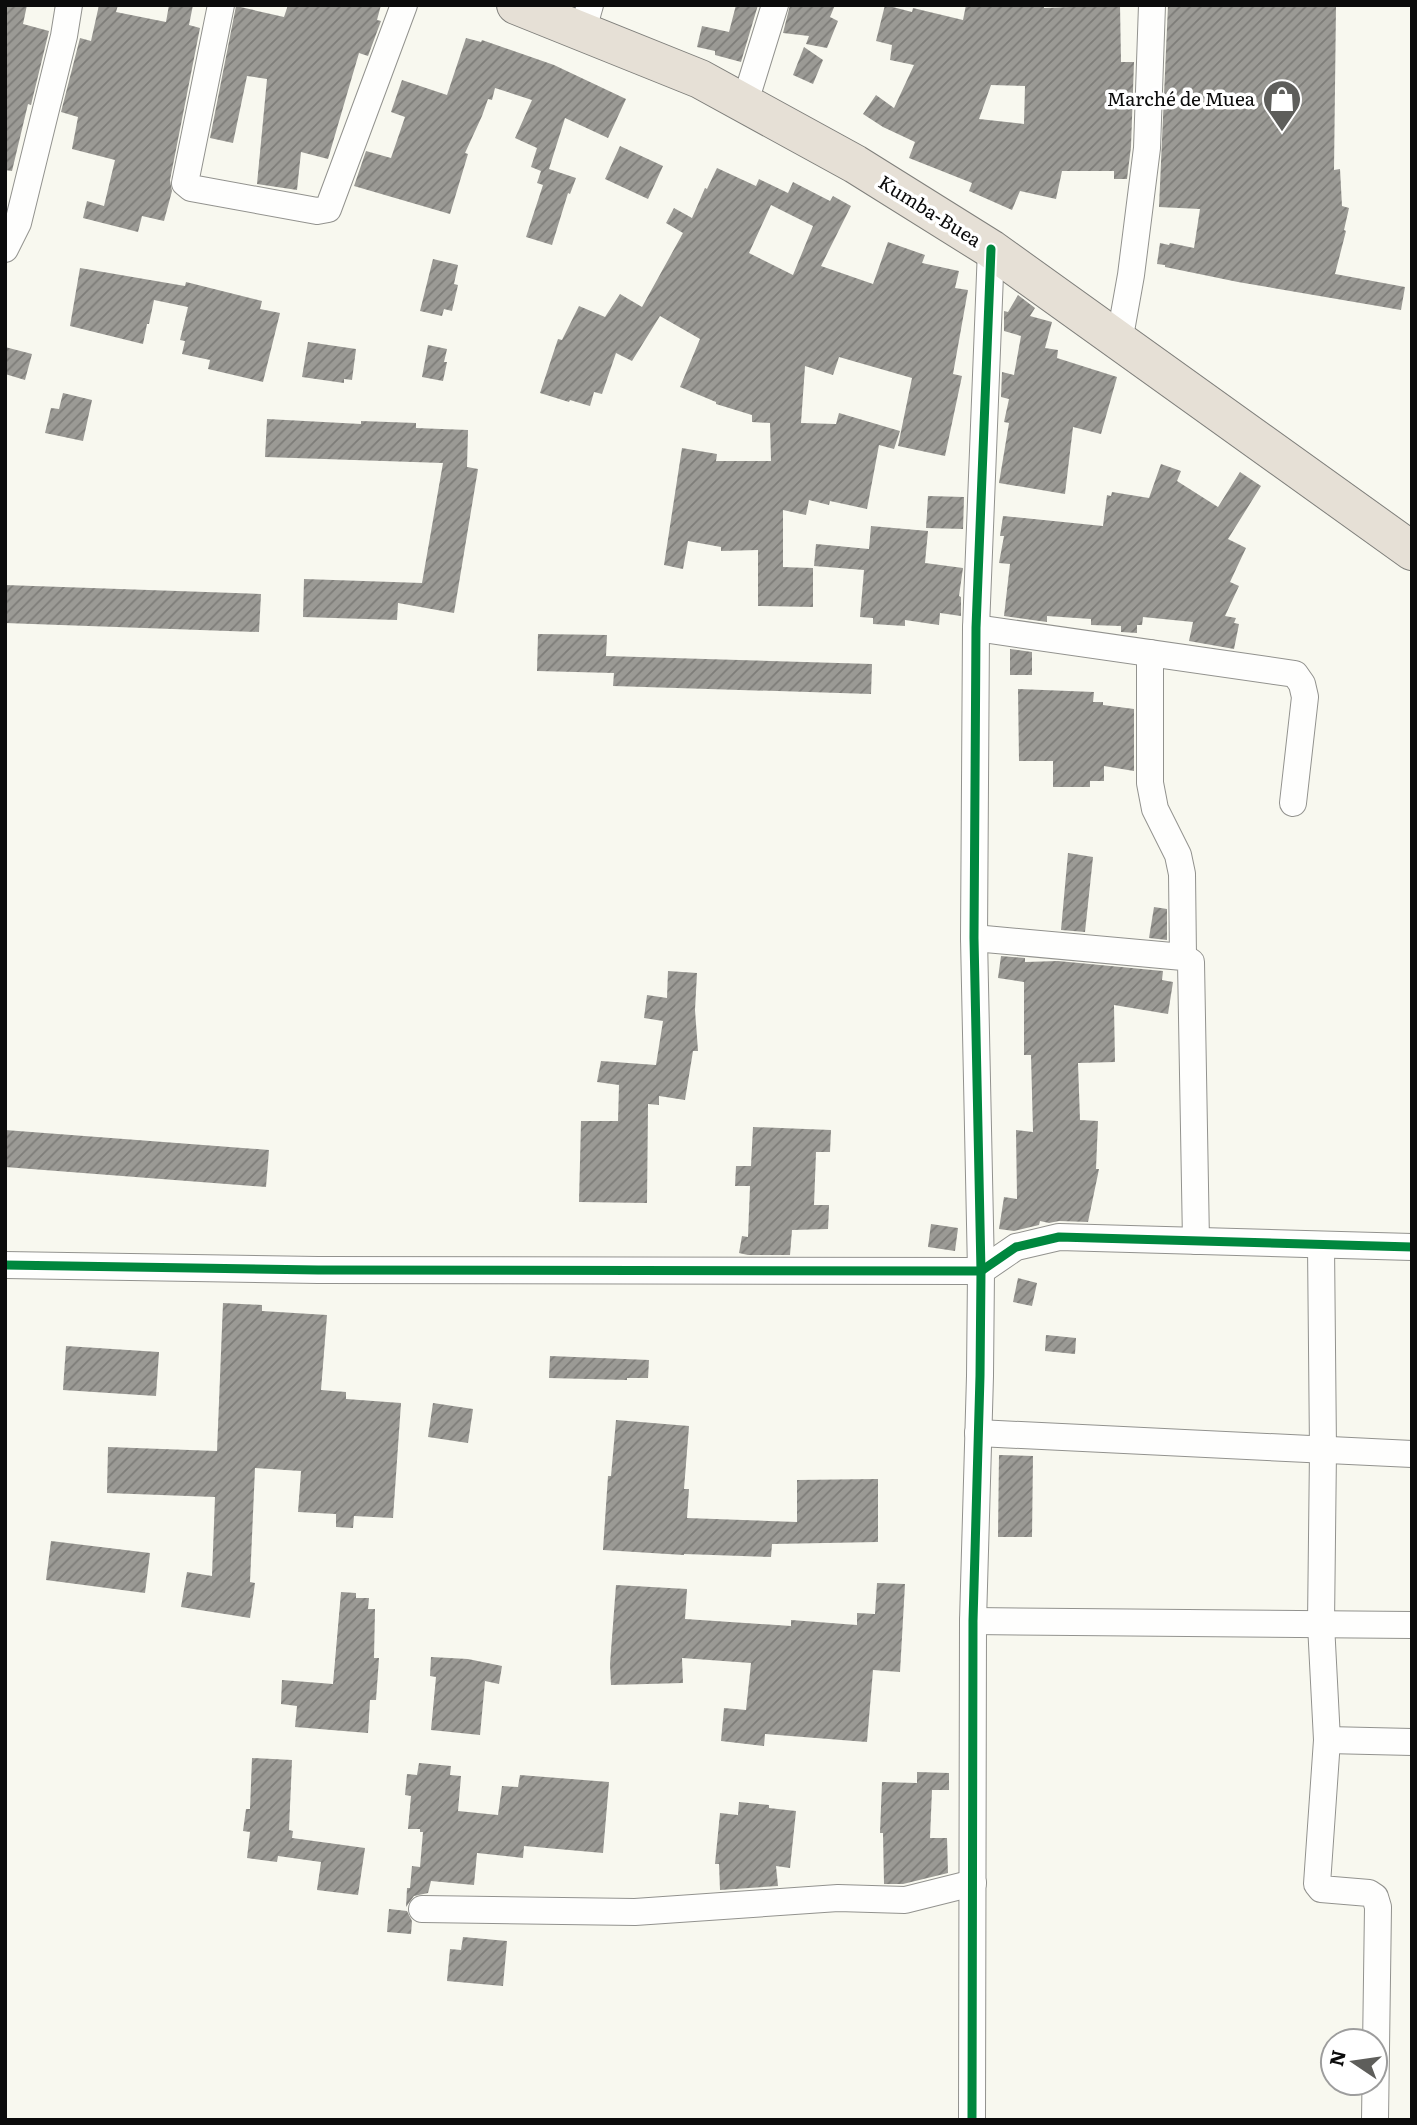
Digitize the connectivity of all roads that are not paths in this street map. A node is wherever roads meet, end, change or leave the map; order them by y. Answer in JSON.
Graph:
{"nodes":[{"id":1,"x":69,"y":5,"type":"edge"},
{"id":2,"x":221,"y":5,"type":"edge"},
{"id":3,"x":404,"y":5,"type":"edge"},
{"id":4,"x":516,"y":5,"type":"edge"},
{"id":5,"x":775,"y":5,"type":"edge"},
{"id":6,"x":1152,"y":5,"type":"edge"},
{"id":7,"x":586,"y":19,"type":"edge"},
{"id":8,"x":745,"y":102,"type":"junction"},
{"id":9,"x":5,"y":249,"type":"edge"},
{"id":10,"x":991,"y":249,"type":"junction"},
{"id":11,"x":1119,"y":342,"type":"junction"},
{"id":12,"x":1412,"y":551,"type":"edge"},
{"id":13,"x":976,"y":628,"type":"junction"},
{"id":14,"x":1150,"y":653,"type":"junction"},
{"id":15,"x":1293,"y":803,"type":"dead end"},
{"id":16,"x":974,"y":938,"type":"junction"},
{"id":17,"x":1183,"y":957,"type":"junction"},
{"id":18,"x":1196,"y":1241,"type":"junction"},
{"id":19,"x":1321,"y":1245,"type":"junction"},
{"id":20,"x":1412,"y":1247,"type":"edge"},
{"id":21,"x":5,"y":1265,"type":"edge"},
{"id":22,"x":981,"y":1270,"type":"junction"},
{"id":23,"x":978,"y":1433,"type":"junction"},
{"id":24,"x":1323,"y":1450,"type":"junction"},
{"id":25,"x":1412,"y":1454,"type":"edge"},
{"id":26,"x":973,"y":1621,"type":"junction"},
{"id":27,"x":1321,"y":1624,"type":"junction"},
{"id":28,"x":1412,"y":1625,"type":"edge"},
{"id":29,"x":1327,"y":1740,"type":"junction"},
{"id":30,"x":1412,"y":1742,"type":"edge"},
{"id":31,"x":973,"y":1883,"type":"junction"},
{"id":32,"x":422,"y":1909,"type":"dead end"},
{"id":33,"x":972,"y":2120,"type":"edge"},
{"id":34,"x":1375,"y":2120,"type":"edge"}],
"edges":[{"from":1,"to":9,"type":"street"},
{"from":2,"to":3,"type":"street"},
{"from":4,"to":7,"type":"highway","name":"Kumba-Buea"},
{"from":5,"to":8,"type":"street"},
{"from":6,"to":11,"type":"street"},
{"from":7,"to":8,"type":"highway","name":"Kumba-Buea"},
{"from":8,"to":10,"type":"highway","name":"Kumba-Buea"},
{"from":10,"to":11,"type":"highway","name":"Kumba-Buea"},
{"from":10,"to":13,"type":"street"},
{"from":11,"to":12,"type":"highway","name":"Kumba-Buea"},
{"from":13,"to":14,"type":"street"},
{"from":13,"to":16,"type":"street"},
{"from":14,"to":15,"type":"street"},
{"from":14,"to":17,"type":"street"},
{"from":16,"to":17,"type":"street"},
{"from":16,"to":22,"type":"street"},
{"from":17,"to":18,"type":"street"},
{"from":18,"to":19,"type":"street"},
{"from":18,"to":22,"type":"street"},
{"from":19,"to":20,"type":"street"},
{"from":19,"to":24,"type":"street"},
{"from":21,"to":22,"type":"street"},
{"from":22,"to":23,"type":"street"},
{"from":23,"to":24,"type":"street"},
{"from":23,"to":26,"type":"street"},
{"from":24,"to":25,"type":"street"},
{"from":24,"to":27,"type":"street"},
{"from":26,"to":27,"type":"street"},
{"from":26,"to":31,"type":"street"},
{"from":27,"to":28,"type":"street"},
{"from":27,"to":29,"type":"street"},
{"from":29,"to":30,"type":"street"},
{"from":29,"to":34,"type":"street"},
{"from":31,"to":32,"type":"street"},
{"from":31,"to":33,"type":"street"}]}
